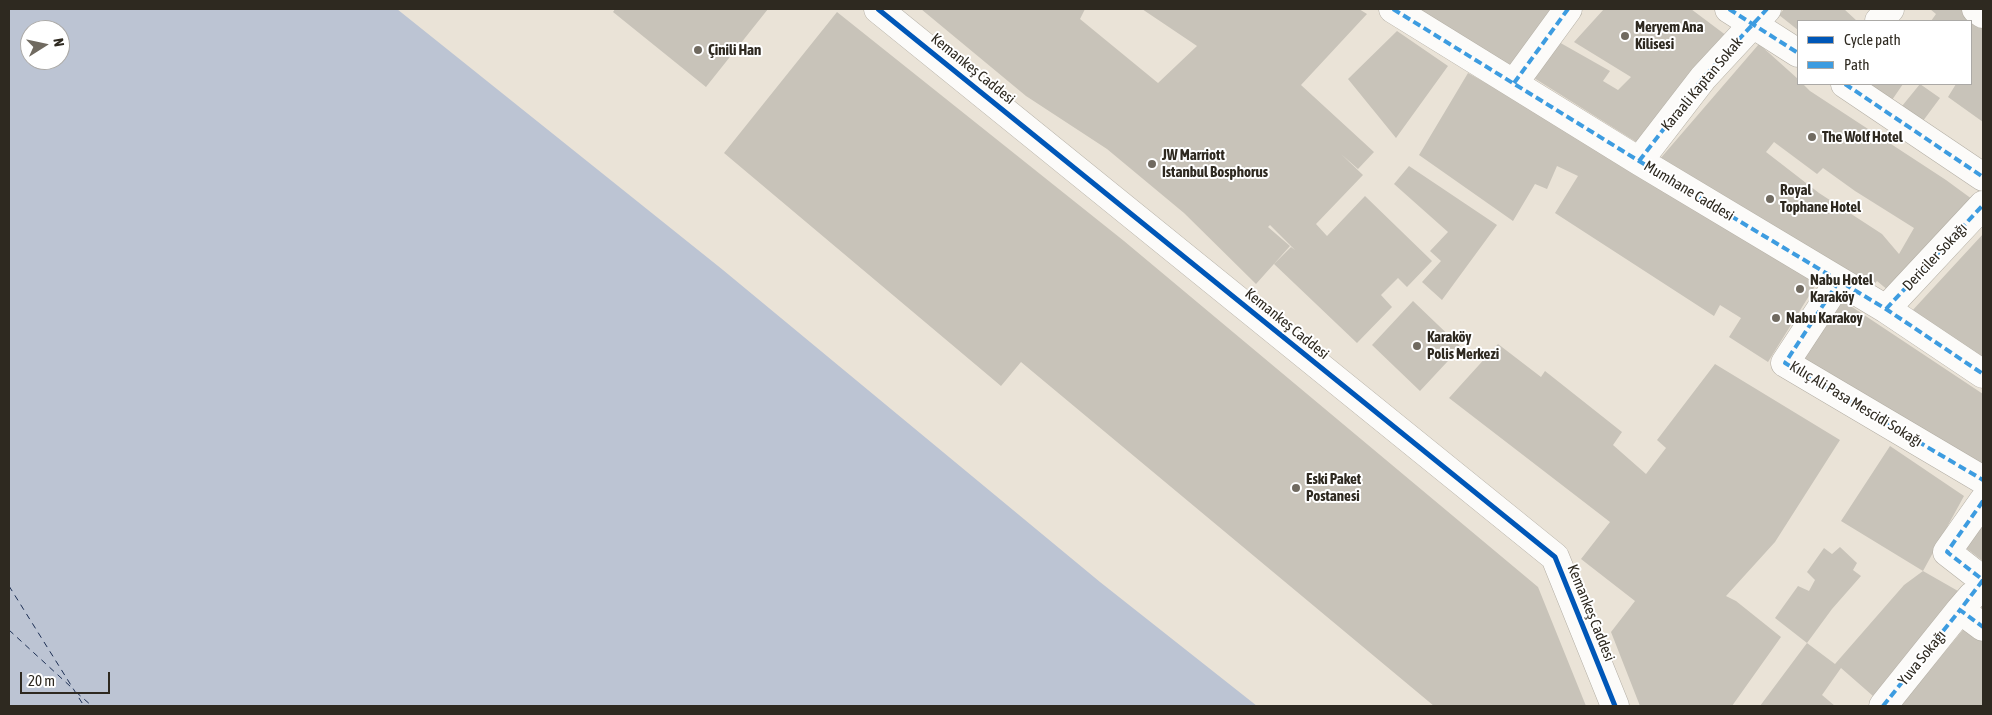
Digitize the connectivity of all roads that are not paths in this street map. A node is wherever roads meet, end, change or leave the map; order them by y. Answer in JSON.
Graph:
{"nodes":[{"id":1,"x":878,"y":9,"type":"edge"},
{"id":2,"x":1393,"y":9,"type":"edge"},
{"id":3,"x":1568,"y":9,"type":"edge"},
{"id":4,"x":1728,"y":9,"type":"edge"},
{"id":5,"x":1890,"y":9,"type":"edge"},
{"id":6,"x":1976,"y":9,"type":"edge"},
{"id":7,"x":1983,"y":14,"type":"edge"},
{"id":8,"x":1760,"y":17,"type":"edge"},
{"id":9,"x":1880,"y":20,"type":"edge"},
{"id":10,"x":1797,"y":53,"type":"edge"},
{"id":11,"x":1514,"y":82,"type":"junction"},
{"id":12,"x":1846,"y":85,"type":"edge"},
{"id":13,"x":1639,"y":161,"type":"junction"},
{"id":14,"x":1983,"y":177,"type":"edge"},
{"id":15,"x":1983,"y":205,"type":"edge"},
{"id":16,"x":1840,"y":281,"type":"junction"},
{"id":17,"x":1886,"y":308,"type":"junction"},
{"id":18,"x":1983,"y":374,"type":"edge"},
{"id":19,"x":1983,"y":480,"type":"edge"},
{"id":20,"x":1983,"y":500,"type":"edge"},
{"id":21,"x":1983,"y":580,"type":"edge"},
{"id":22,"x":1960,"y":610,"type":"junction"},
{"id":23,"x":1983,"y":627,"type":"edge"},
{"id":24,"x":1615,"y":706,"type":"edge"},
{"id":25,"x":1883,"y":706,"type":"edge"}],
"edges":[{"from":1,"to":24,"type":"street","name":"Kemankeş Caddesi"},
{"from":2,"to":11,"type":"street","name":"Mumhane Caddesi"},
{"from":3,"to":11,"type":"street"},
{"from":4,"to":8,"type":"street"},
{"from":5,"to":9,"type":"street"},
{"from":6,"to":7,"type":"street"},
{"from":8,"to":10,"type":"street"},
{"from":8,"to":13,"type":"street","name":"Karaali Kaptan Sokak"},
{"from":11,"to":13,"type":"street","name":"Mumhane Caddesi"},
{"from":12,"to":14,"type":"street"},
{"from":13,"to":16,"type":"street","name":"Mumhane Caddesi"},
{"from":15,"to":17,"type":"street","name":"Dericiler Sokağı"},
{"from":16,"to":17,"type":"street","name":"Mumhane Caddesi"},
{"from":16,"to":19,"type":"street","name":"Kılıç Ali Pasa Mescidi Sokağı"},
{"from":17,"to":18,"type":"street","name":"Mumhane Caddesi"},
{"from":20,"to":21,"type":"street"},
{"from":21,"to":22,"type":"street"},
{"from":22,"to":23,"type":"street"},
{"from":22,"to":25,"type":"street","name":"Yuva Sokağı"}]}
